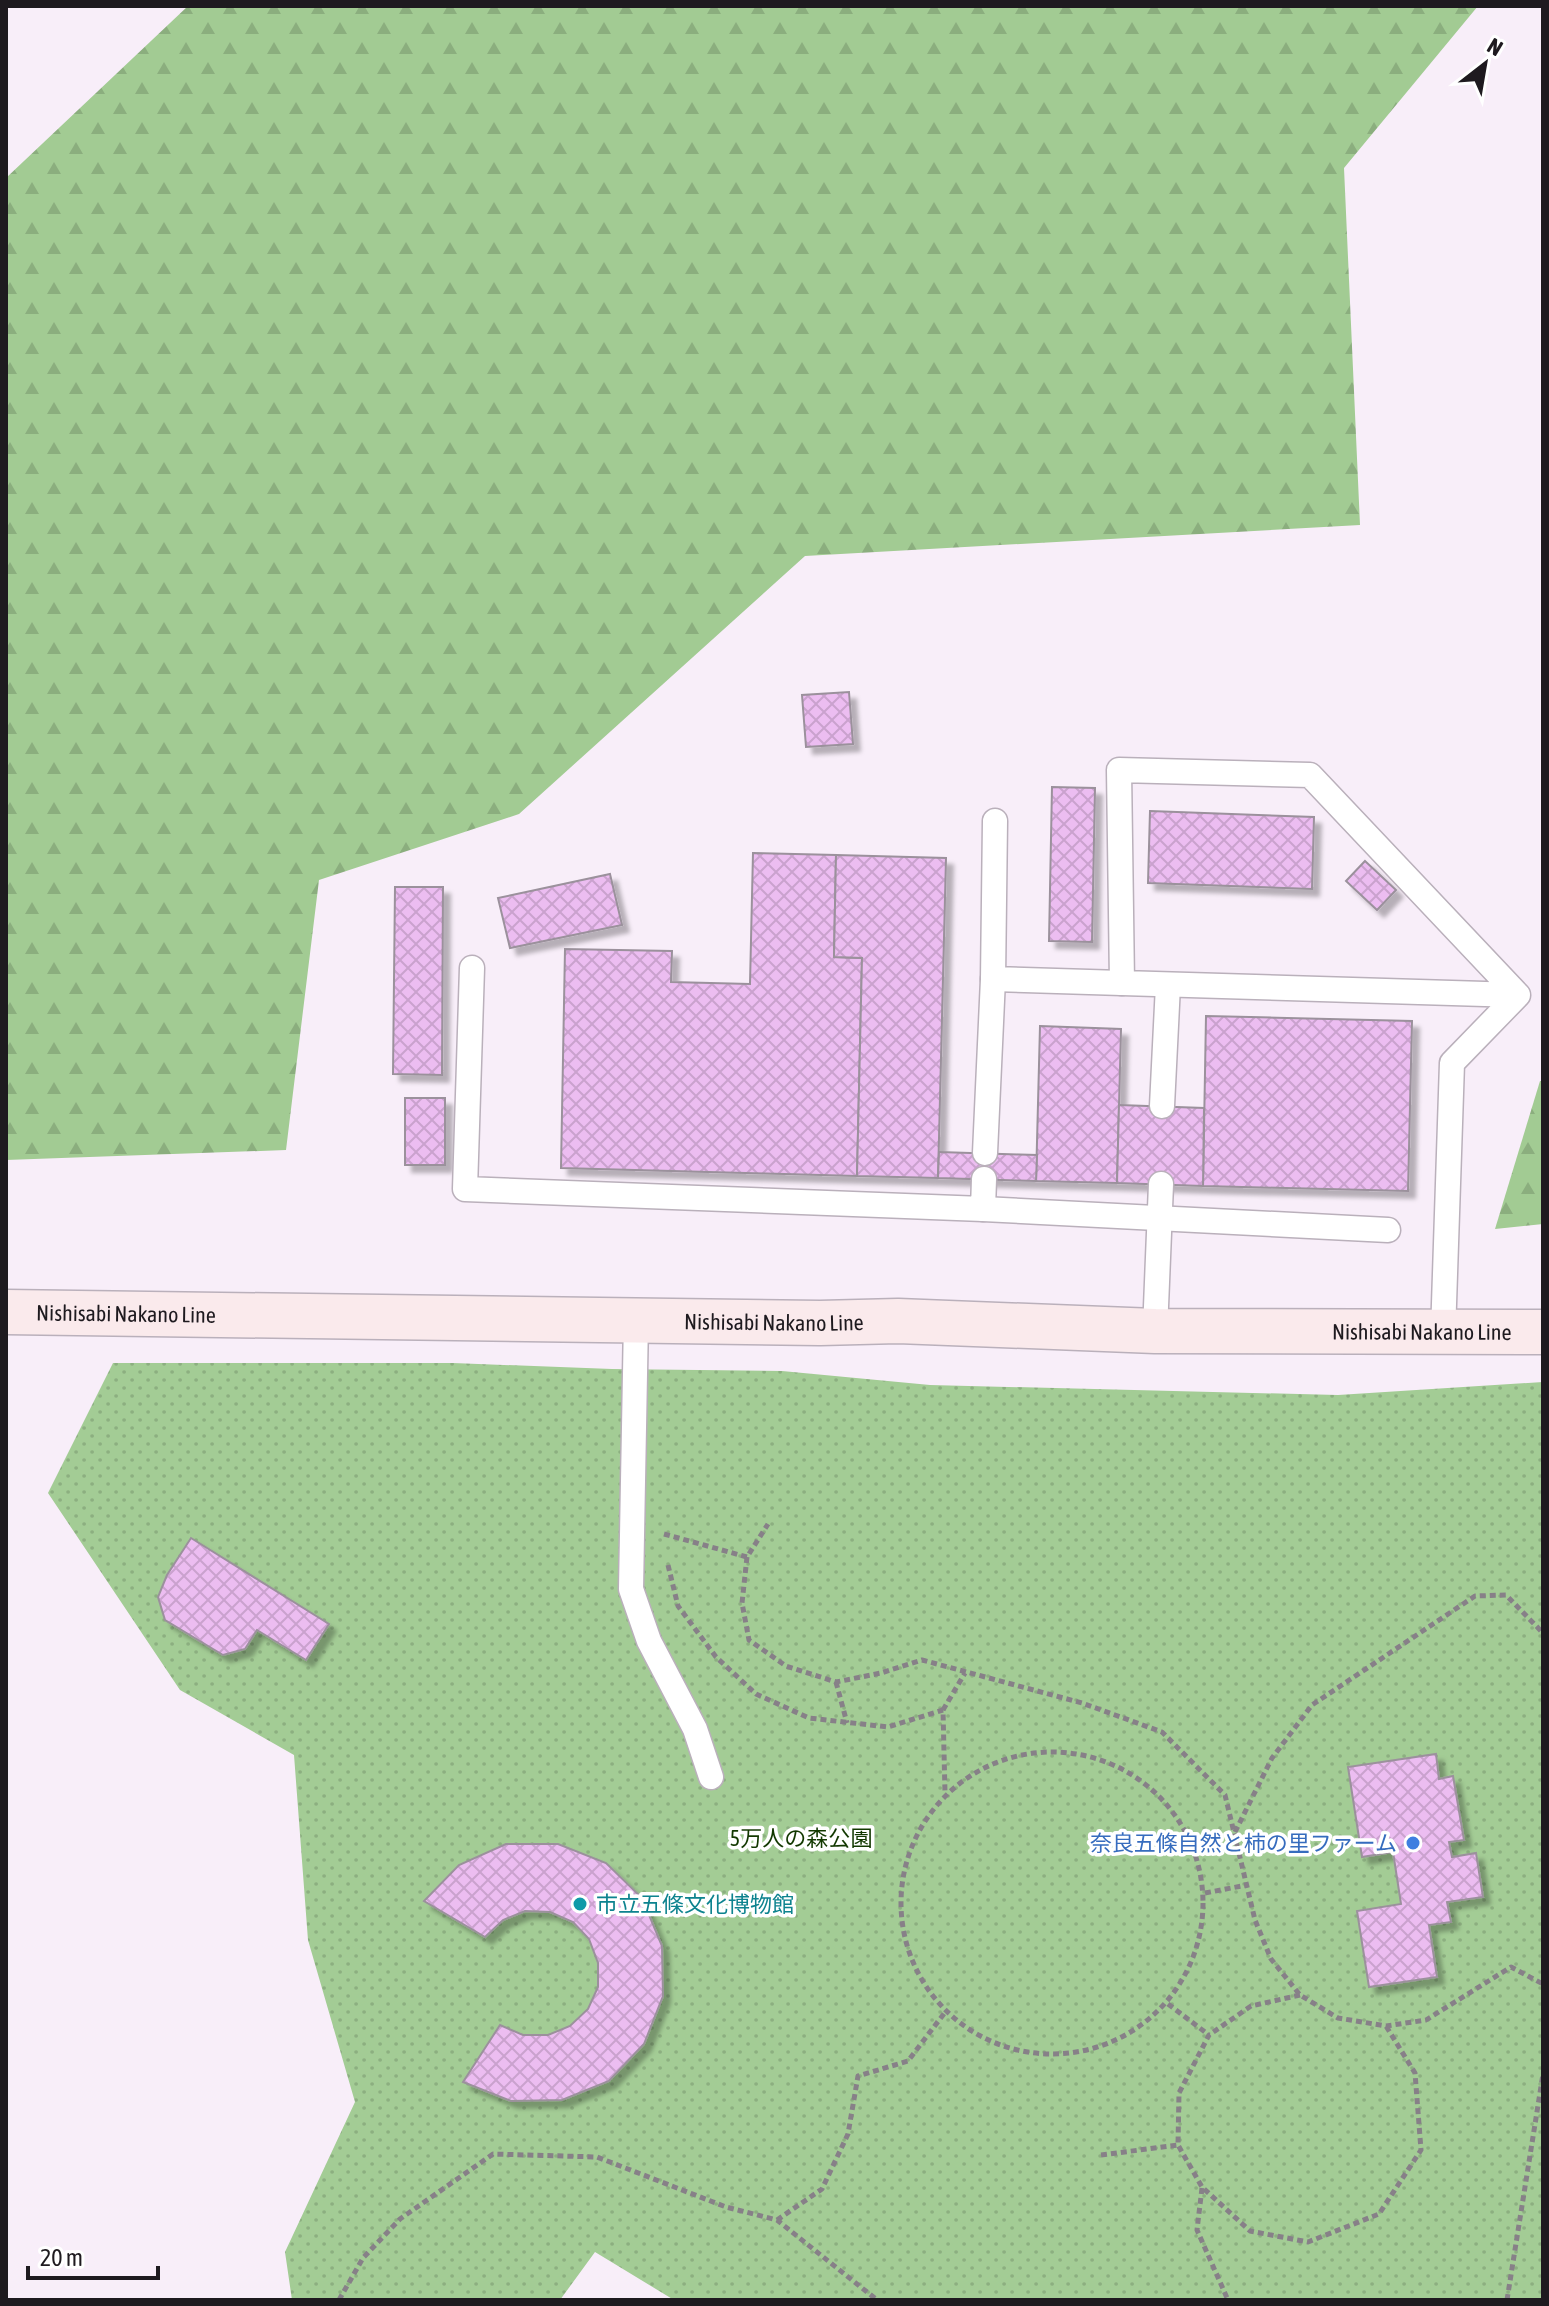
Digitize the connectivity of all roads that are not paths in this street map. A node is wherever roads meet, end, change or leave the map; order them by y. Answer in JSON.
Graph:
{"nodes":[{"id":1,"x":995,"y":821,"type":"dead end"},
{"id":2,"x":472,"y":968,"type":"dead end"},
{"id":3,"x":993,"y":979,"type":"junction"},
{"id":4,"x":1122,"y":983,"type":"junction"},
{"id":5,"x":1168,"y":985,"type":"junction"},
{"id":6,"x":1518,"y":995,"type":"junction"},
{"id":7,"x":1162,"y":1106,"type":"dead end"},
{"id":8,"x":985,"y":1153,"type":"dead end"},
{"id":9,"x":984,"y":1179,"type":"dead end"},
{"id":10,"x":1161,"y":1184,"type":"dead end"},
{"id":11,"x":983,"y":1209,"type":"junction"},
{"id":12,"x":1159,"y":1220,"type":"junction"},
{"id":13,"x":1388,"y":1230,"type":"dead end"},
{"id":14,"x":6,"y":1312,"type":"edge"},
{"id":15,"x":636,"y":1320,"type":"junction"},
{"id":16,"x":1155,"y":1331,"type":"junction"},
{"id":17,"x":1543,"y":1332,"type":"edge"},
{"id":18,"x":1443,"y":1334,"type":"junction"},
{"id":19,"x":711,"y":1777,"type":"dead end"}],
"edges":[{"from":1,"to":3,"type":"lane"},
{"from":2,"to":11,"type":"lane"},
{"from":3,"to":4,"type":"lane"},
{"from":3,"to":8,"type":"lane"},
{"from":4,"to":5,"type":"lane"},
{"from":4,"to":6,"type":"lane"},
{"from":5,"to":6,"type":"lane"},
{"from":5,"to":7,"type":"lane"},
{"from":6,"to":18,"type":"lane"},
{"from":9,"to":11,"type":"lane"},
{"from":10,"to":12,"type":"lane"},
{"from":11,"to":12,"type":"lane"},
{"from":12,"to":13,"type":"lane"},
{"from":12,"to":16,"type":"lane"},
{"from":14,"to":15,"type":"main road","name":"Nishisabi Nakano Line"},
{"from":15,"to":16,"type":"main road","name":"Nishisabi Nakano Line"},
{"from":15,"to":19,"type":"lane"},
{"from":16,"to":18,"type":"main road","name":"Nishisabi Nakano Line"},
{"from":17,"to":18,"type":"main road","name":"Nishisabi Nakano Line"}]}
